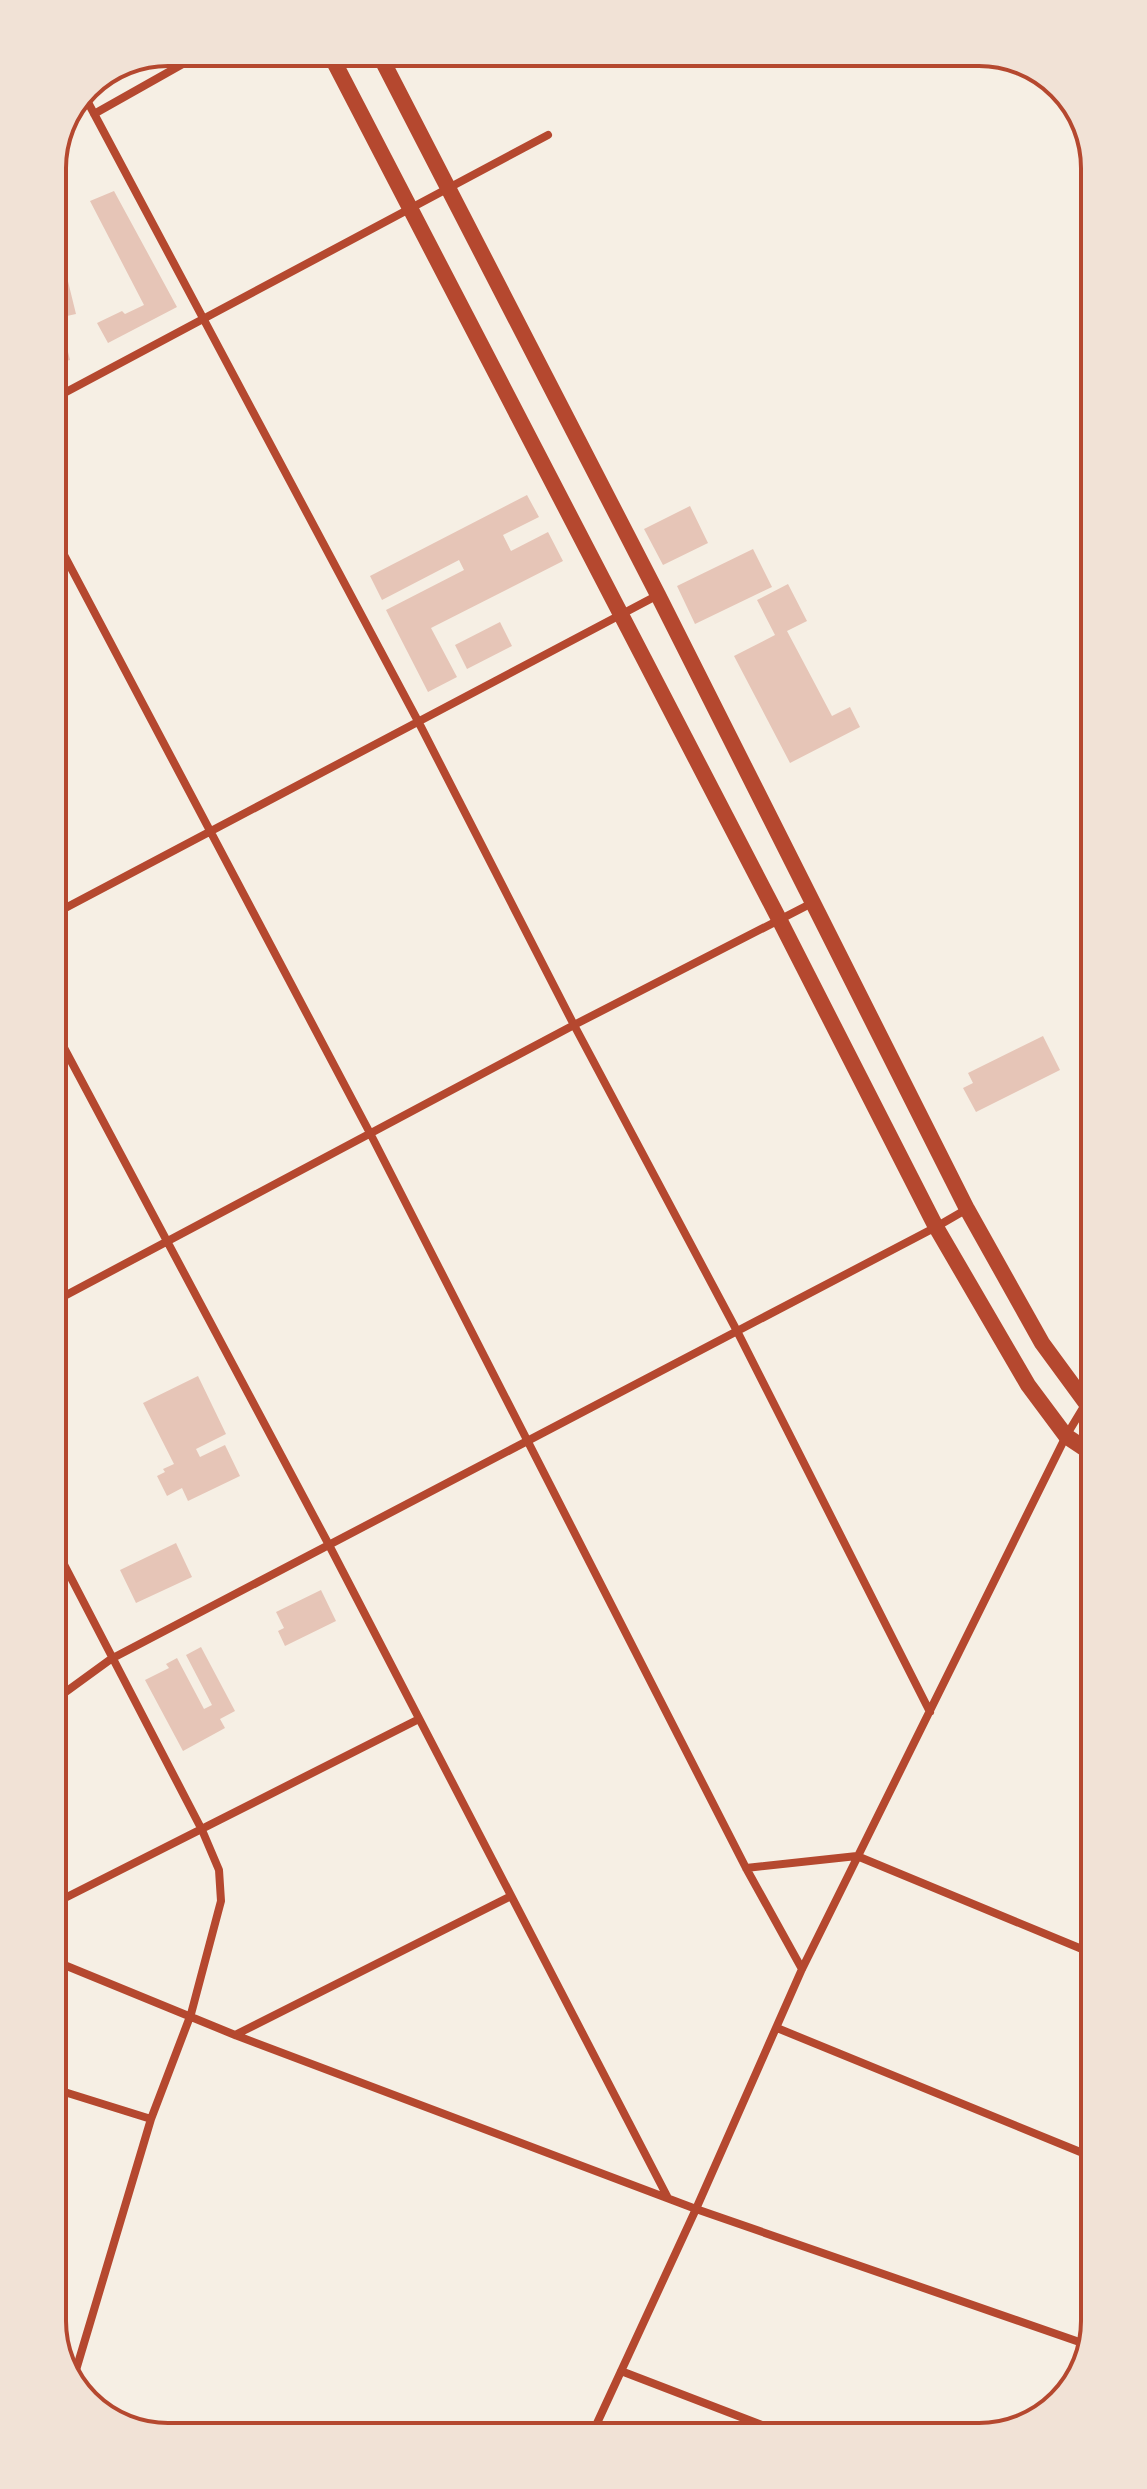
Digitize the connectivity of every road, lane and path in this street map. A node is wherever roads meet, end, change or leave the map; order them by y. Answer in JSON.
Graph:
{"nodes":[{"id":1,"x":179,"y":66,"type":"edge"},
{"id":2,"x":336,"y":66,"type":"edge"},
{"id":3,"x":385,"y":66,"type":"edge"},
{"id":4,"x":88,"y":105,"type":"edge"},
{"id":5,"x":94,"y":114,"type":"junction"},
{"id":6,"x":548,"y":135,"type":"dead end"},
{"id":7,"x":448,"y":189,"type":"junction"},
{"id":8,"x":411,"y":208,"type":"junction"},
{"id":9,"x":202,"y":317,"type":"junction"},
{"id":10,"x":66,"y":392,"type":"edge"},
{"id":11,"x":66,"y":559,"type":"edge"},
{"id":12,"x":658,"y":595,"type":"junction"},
{"id":13,"x":622,"y":615,"type":"junction"},
{"id":14,"x":419,"y":723,"type":"junction"},
{"id":15,"x":209,"y":831,"type":"junction"},
{"id":16,"x":813,"y":902,"type":"junction"},
{"id":17,"x":66,"y":908,"type":"edge"},
{"id":18,"x":779,"y":919,"type":"junction"},
{"id":19,"x":574,"y":1025,"type":"junction"},
{"id":20,"x":66,"y":1052,"type":"edge"},
{"id":21,"x":371,"y":1135,"type":"junction"},
{"id":22,"x":967,"y":1209,"type":"junction"},
{"id":23,"x":936,"y":1227,"type":"junction"},
{"id":24,"x":166,"y":1242,"type":"junction"},
{"id":25,"x":66,"y":1295,"type":"edge"},
{"id":26,"x":737,"y":1331,"type":"junction"},
{"id":27,"x":1081,"y":1394,"type":"edge"},
{"id":28,"x":1081,"y":1416,"type":"edge"},
{"id":29,"x":1066,"y":1436,"type":"junction"},
{"id":30,"x":528,"y":1441,"type":"junction"},
{"id":31,"x":1081,"y":1446,"type":"edge"},
{"id":32,"x":329,"y":1545,"type":"junction"},
{"id":33,"x":66,"y":1569,"type":"edge"},
{"id":34,"x":111,"y":1659,"type":"junction"},
{"id":35,"x":66,"y":1692,"type":"edge"},
{"id":36,"x":930,"y":1712,"type":"junction"},
{"id":37,"x":419,"y":1719,"type":"junction"},
{"id":38,"x":202,"y":1830,"type":"junction"},
{"id":39,"x":857,"y":1856,"type":"junction"},
{"id":40,"x":746,"y":1868,"type":"junction"},
{"id":41,"x":511,"y":1896,"type":"junction"},
{"id":42,"x":66,"y":1898,"type":"edge"},
{"id":43,"x":1081,"y":1949,"type":"edge"},
{"id":44,"x":66,"y":1965,"type":"edge"},
{"id":45,"x":802,"y":1969,"type":"junction"},
{"id":46,"x":191,"y":2014,"type":"junction"},
{"id":47,"x":777,"y":2028,"type":"junction"},
{"id":48,"x":235,"y":2035,"type":"junction"},
{"id":49,"x":66,"y":2092,"type":"edge"},
{"id":50,"x":151,"y":2119,"type":"junction"},
{"id":51,"x":1081,"y":2152,"type":"edge"},
{"id":52,"x":668,"y":2198,"type":"junction"},
{"id":53,"x":696,"y":2209,"type":"junction"},
{"id":54,"x":1079,"y":2342,"type":"edge"},
{"id":55,"x":77,"y":2367,"type":"edge"},
{"id":56,"x":621,"y":2371,"type":"junction"},
{"id":57,"x":597,"y":2423,"type":"edge"},
{"id":58,"x":757,"y":2423,"type":"edge"}],
"edges":[{"from":1,"to":5,"type":"street"},
{"from":2,"to":8,"type":"main road"},
{"from":3,"to":7,"type":"main road"},
{"from":4,"to":5,"type":"street"},
{"from":5,"to":9,"type":"street"},
{"from":6,"to":7,"type":"street"},
{"from":7,"to":8,"type":"street"},
{"from":7,"to":12,"type":"main road"},
{"from":8,"to":9,"type":"street"},
{"from":8,"to":13,"type":"main road"},
{"from":9,"to":10,"type":"street"},
{"from":9,"to":14,"type":"street"},
{"from":11,"to":15,"type":"street"},
{"from":12,"to":13,"type":"street"},
{"from":12,"to":16,"type":"main road"},
{"from":13,"to":14,"type":"street"},
{"from":13,"to":18,"type":"main road"},
{"from":14,"to":15,"type":"street"},
{"from":14,"to":19,"type":"street"},
{"from":15,"to":17,"type":"street"},
{"from":15,"to":21,"type":"street"},
{"from":16,"to":18,"type":"street"},
{"from":16,"to":22,"type":"main road"},
{"from":18,"to":19,"type":"street"},
{"from":18,"to":23,"type":"main road"},
{"from":19,"to":21,"type":"street"},
{"from":19,"to":26,"type":"street"},
{"from":20,"to":24,"type":"street"},
{"from":21,"to":24,"type":"street"},
{"from":21,"to":30,"type":"street"},
{"from":22,"to":23,"type":"street"},
{"from":22,"to":27,"type":"main road"},
{"from":23,"to":26,"type":"street"},
{"from":23,"to":29,"type":"main road"},
{"from":24,"to":25,"type":"street"},
{"from":24,"to":32,"type":"street"},
{"from":26,"to":30,"type":"street"},
{"from":26,"to":36,"type":"street"},
{"from":28,"to":29,"type":"street"},
{"from":29,"to":31,"type":"main road"},
{"from":29,"to":36,"type":"street"},
{"from":30,"to":32,"type":"street"},
{"from":30,"to":40,"type":"street"},
{"from":32,"to":34,"type":"street"},
{"from":32,"to":37,"type":"street"},
{"from":33,"to":34,"type":"street"},
{"from":34,"to":35,"type":"street"},
{"from":34,"to":38,"type":"street"},
{"from":36,"to":39,"type":"street"},
{"from":37,"to":38,"type":"street"},
{"from":37,"to":41,"type":"street"},
{"from":38,"to":42,"type":"street"},
{"from":38,"to":46,"type":"street"},
{"from":39,"to":40,"type":"street"},
{"from":39,"to":43,"type":"street"},
{"from":39,"to":45,"type":"street"},
{"from":40,"to":45,"type":"street"},
{"from":41,"to":48,"type":"street"},
{"from":41,"to":52,"type":"street"},
{"from":44,"to":46,"type":"street"},
{"from":45,"to":47,"type":"street"},
{"from":46,"to":48,"type":"street"},
{"from":46,"to":50,"type":"street"},
{"from":47,"to":51,"type":"street"},
{"from":47,"to":53,"type":"street"},
{"from":48,"to":52,"type":"street"},
{"from":49,"to":50,"type":"street"},
{"from":50,"to":55,"type":"street"},
{"from":52,"to":53,"type":"street"},
{"from":53,"to":54,"type":"street"},
{"from":53,"to":56,"type":"street"},
{"from":56,"to":57,"type":"street"},
{"from":56,"to":58,"type":"street"}]}
